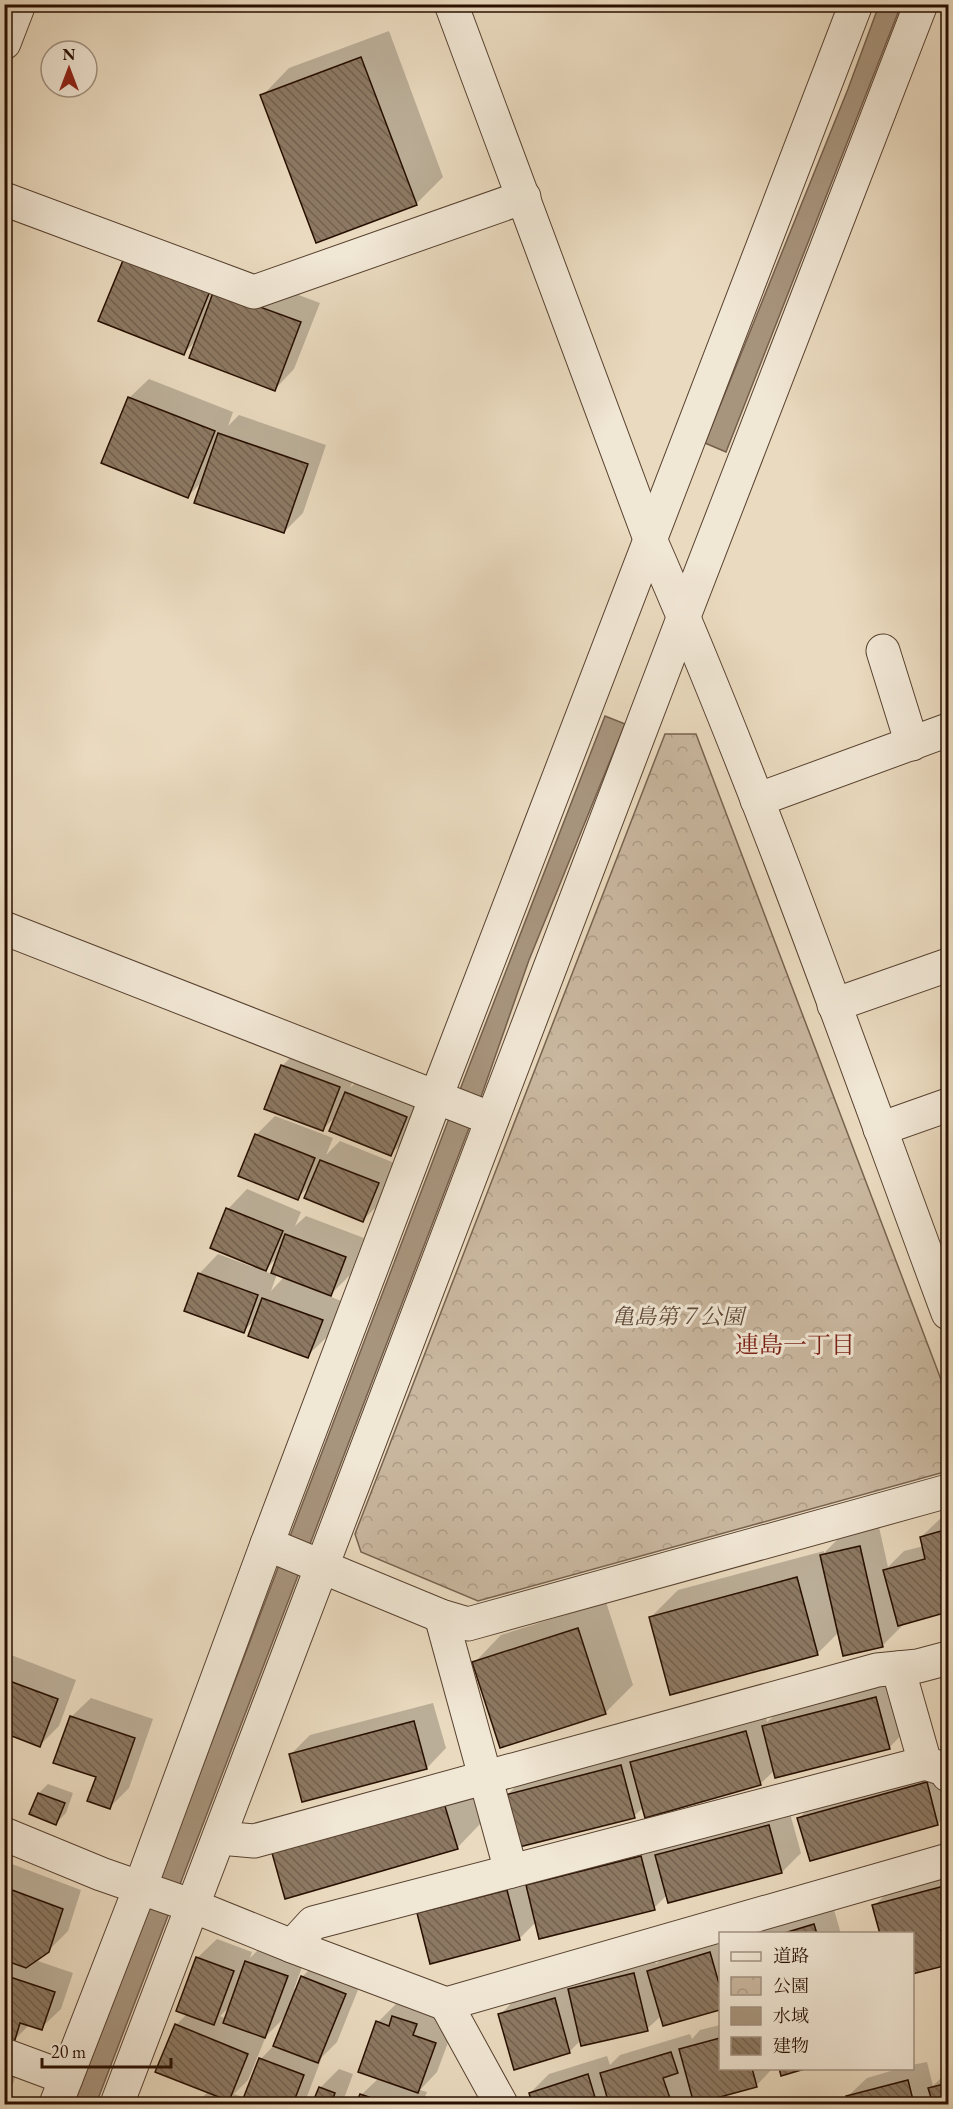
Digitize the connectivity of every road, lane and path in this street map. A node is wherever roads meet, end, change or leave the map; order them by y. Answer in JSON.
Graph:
{"nodes":[{"id":1,"x":19,"y":4,"type":"edge"},
{"id":2,"x":451,"y":4,"type":"edge"},
{"id":3,"x":856,"y":4,"type":"edge"},
{"id":4,"x":921,"y":4,"type":"edge"},
{"id":5,"x":4,"y":43,"type":"edge"},
{"id":6,"x":524,"y":197,"type":"junction"},
{"id":7,"x":4,"y":199,"type":"edge"},
{"id":8,"x":650,"y":539,"type":"junction"},
{"id":9,"x":684,"y":616,"type":"junction"},
{"id":10,"x":884,"y":651,"type":"dead end"},
{"id":11,"x":948,"y":730,"type":"edge"},
{"id":12,"x":912,"y":744,"type":"junction"},
{"id":13,"x":757,"y":800,"type":"junction"},
{"id":14,"x":4,"y":928,"type":"edge"},
{"id":15,"x":948,"y":965,"type":"edge"},
{"id":16,"x":834,"y":1005,"type":"junction"},
{"id":17,"x":442,"y":1100,"type":"junction"},
{"id":18,"x":948,"y":1105,"type":"edge"},
{"id":19,"x":486,"y":1117,"type":"junction"},
{"id":20,"x":880,"y":1129,"type":"junction"},
{"id":21,"x":948,"y":1313,"type":"edge"},
{"id":22,"x":948,"y":1491,"type":"edge"},
{"id":23,"x":294,"y":1555,"type":"junction"},
{"id":24,"x":441,"y":1616,"type":"junction"},
{"id":25,"x":948,"y":1658,"type":"edge"},
{"id":26,"x":898,"y":1668,"type":"junction"},
{"id":27,"x":937,"y":1769,"type":"edge"},
{"id":28,"x":485,"y":1778,"type":"junction"},
{"id":29,"x":4,"y":1834,"type":"edge"},
{"id":30,"x":220,"y":1838,"type":"junction"},
{"id":31,"x":948,"y":1860,"type":"edge"},
{"id":32,"x":511,"y":1871,"type":"junction"},
{"id":33,"x":165,"y":1897,"type":"junction"},
{"id":34,"x":292,"y":1946,"type":"junction"},
{"id":35,"x":446,"y":2004,"type":"junction"},
{"id":36,"x":4,"y":2055,"type":"edge"},
{"id":37,"x":61,"y":2092,"type":"edge"},
{"id":38,"x":117,"y":2104,"type":"edge"},
{"id":39,"x":501,"y":2104,"type":"edge"}],
"edges":[{"from":1,"to":5,"type":"street"},
{"from":2,"to":6,"type":"street"},
{"from":3,"to":8,"type":"street"},
{"from":4,"to":9,"type":"street"},
{"from":6,"to":7,"type":"street"},
{"from":6,"to":8,"type":"street"},
{"from":8,"to":9,"type":"street"},
{"from":8,"to":17,"type":"street"},
{"from":9,"to":13,"type":"street"},
{"from":9,"to":19,"type":"street"},
{"from":10,"to":12,"type":"street"},
{"from":11,"to":12,"type":"street"},
{"from":12,"to":13,"type":"street"},
{"from":13,"to":16,"type":"street"},
{"from":14,"to":17,"type":"street"},
{"from":15,"to":16,"type":"street"},
{"from":16,"to":20,"type":"street"},
{"from":17,"to":19,"type":"street"},
{"from":17,"to":23,"type":"street"},
{"from":18,"to":20,"type":"street"},
{"from":19,"to":23,"type":"street"},
{"from":20,"to":21,"type":"street"},
{"from":22,"to":24,"type":"street"},
{"from":23,"to":24,"type":"street"},
{"from":23,"to":30,"type":"street"},
{"from":23,"to":33,"type":"street"},
{"from":24,"to":28,"type":"street"},
{"from":25,"to":26,"type":"street"},
{"from":26,"to":27,"type":"street"},
{"from":26,"to":28,"type":"street"},
{"from":27,"to":32,"type":"street"},
{"from":28,"to":30,"type":"street"},
{"from":28,"to":32,"type":"street"},
{"from":29,"to":33,"type":"street"},
{"from":30,"to":33,"type":"street"},
{"from":31,"to":35,"type":"street"},
{"from":32,"to":34,"type":"street"},
{"from":33,"to":34,"type":"street"},
{"from":33,"to":37,"type":"street"},
{"from":33,"to":38,"type":"street"},
{"from":34,"to":35,"type":"street"},
{"from":35,"to":39,"type":"street"},
{"from":36,"to":37,"type":"street"}]}
